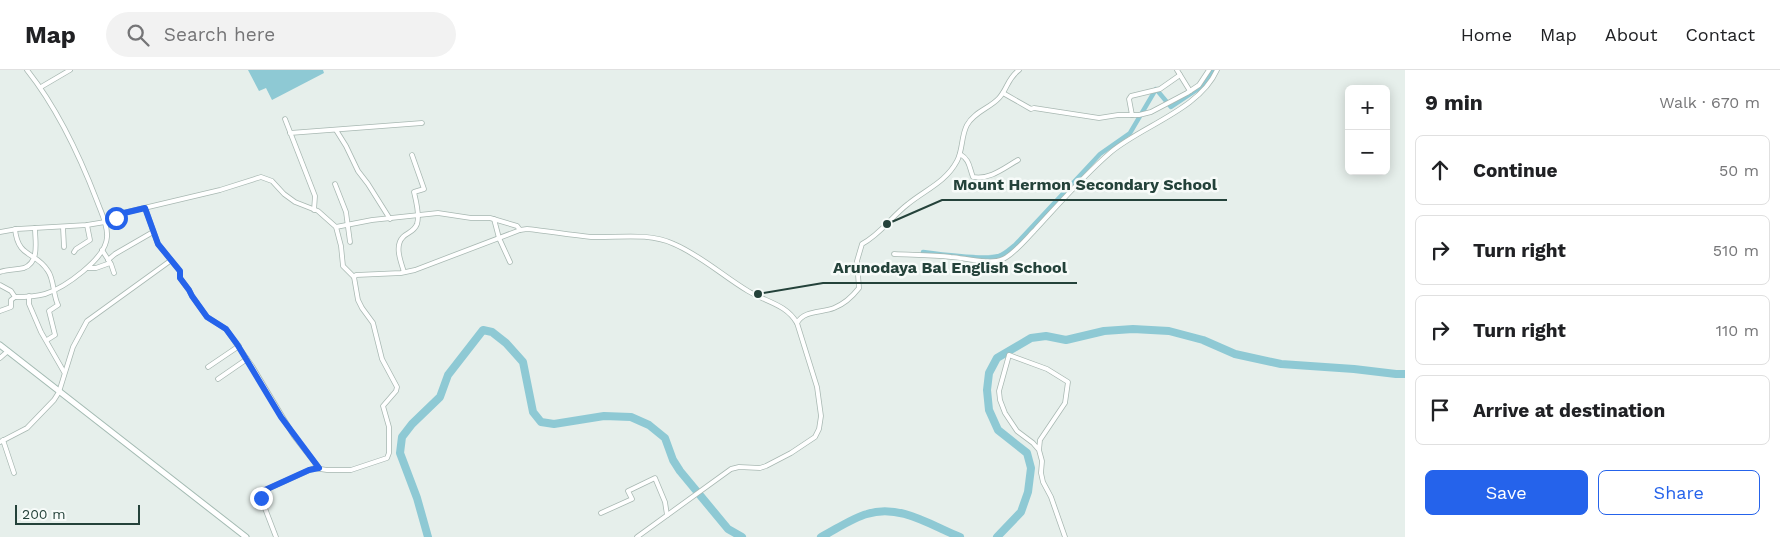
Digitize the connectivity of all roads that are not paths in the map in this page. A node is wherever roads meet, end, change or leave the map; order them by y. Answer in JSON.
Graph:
{"nodes":[{"id":1,"x":27,"y":70,"type":"edge"},
{"id":2,"x":70,"y":70,"type":"edge"},
{"id":3,"x":1019,"y":70,"type":"edge"},
{"id":4,"x":1176,"y":70,"type":"edge"},
{"id":5,"x":1208,"y":70,"type":"edge"},
{"id":6,"x":1217,"y":70,"type":"edge"},
{"id":7,"x":1013,"y":72,"type":"edge"},
{"id":8,"x":1180,"y":75,"type":"junction"},
{"id":9,"x":41,"y":87,"type":"junction"},
{"id":10,"x":1190,"y":91,"type":"junction"},
{"id":11,"x":1003,"y":93,"type":"junction"},
{"id":12,"x":1132,"y":115,"type":"junction"},
{"id":13,"x":285,"y":119,"type":"dead end"},
{"id":14,"x":422,"y":123,"type":"dead end"},
{"id":15,"x":336,"y":130,"type":"junction"},
{"id":16,"x":290,"y":133,"type":"junction"},
{"id":17,"x":960,"y":154,"type":"junction"},
{"id":18,"x":412,"y":155,"type":"dead end"},
{"id":19,"x":1018,"y":160,"type":"dead end"},
{"id":20,"x":335,"y":184,"type":"dead end"},
{"id":21,"x":145,"y":208,"type":"junction"},
{"id":22,"x":314,"y":210,"type":"junction"},
{"id":23,"x":418,"y":216,"type":"junction"},
{"id":24,"x":390,"y":219,"type":"junction"},
{"id":25,"x":494,"y":219,"type":"junction"},
{"id":26,"x":105,"y":222,"type":"junction"},
{"id":27,"x":87,"y":225,"type":"junction"},
{"id":28,"x":348,"y":225,"type":"junction"},
{"id":29,"x":63,"y":226,"type":"junction"},
{"id":30,"x":336,"y":227,"type":"junction"},
{"id":31,"x":35,"y":228,"type":"junction"},
{"id":32,"x":15,"y":229,"type":"junction"},
{"id":33,"x":520,"y":230,"type":"junction"},
{"id":34,"x":0,"y":232,"type":"edge"},
{"id":35,"x":153,"y":232,"type":"junction"},
{"id":36,"x":499,"y":238,"type":"junction"},
{"id":37,"x":350,"y":242,"type":"dead end"},
{"id":38,"x":64,"y":247,"type":"dead end"},
{"id":39,"x":102,"y":250,"type":"junction"},
{"id":40,"x":74,"y":252,"type":"dead end"},
{"id":41,"x":894,"y":254,"type":"dead end"},
{"id":42,"x":35,"y":258,"type":"junction"},
{"id":43,"x":170,"y":261,"type":"junction"},
{"id":44,"x":109,"y":262,"type":"junction"},
{"id":45,"x":510,"y":262,"type":"dead end"},
{"id":46,"x":88,"y":268,"type":"junction"},
{"id":47,"x":0,"y":272,"type":"edge"},
{"id":48,"x":404,"y":272,"type":"junction"},
{"id":49,"x":114,"y":273,"type":"dead end"},
{"id":50,"x":354,"y":277,"type":"junction"},
{"id":51,"x":0,"y":285,"type":"edge"},
{"id":52,"x":53,"y":291,"type":"junction"},
{"id":53,"x":29,"y":296,"type":"junction"},
{"id":54,"x":15,"y":297,"type":"junction"},
{"id":55,"x":0,"y":312,"type":"edge"},
{"id":56,"x":798,"y":323,"type":"junction"},
{"id":57,"x":47,"y":340,"type":"junction"},
{"id":58,"x":0,"y":345,"type":"edge"},
{"id":59,"x":239,"y":346,"type":"junction"},
{"id":60,"x":8,"y":351,"type":"junction"},
{"id":61,"x":0,"y":358,"type":"edge"},
{"id":62,"x":247,"y":359,"type":"junction"},
{"id":63,"x":208,"y":366,"type":"dead end"},
{"id":64,"x":64,"y":372,"type":"junction"},
{"id":65,"x":218,"y":379,"type":"dead end"},
{"id":66,"x":59,"y":392,"type":"junction"},
{"id":67,"x":2,"y":441,"type":"edge"},
{"id":68,"x":1038,"y":450,"type":"junction"},
{"id":69,"x":319,"y":468,"type":"junction"},
{"id":70,"x":14,"y":473,"type":"dead end"},
{"id":71,"x":601,"y":513,"type":"dead end"},
{"id":72,"x":667,"y":515,"type":"junction"},
{"id":73,"x":246,"y":537,"type":"edge"},
{"id":74,"x":276,"y":537,"type":"edge"},
{"id":75,"x":637,"y":537,"type":"edge"},
{"id":76,"x":1065,"y":537,"type":"edge"}],
"edges":[{"from":1,"to":9,"type":"street"},
{"from":2,"to":9,"type":"street"},
{"from":3,"to":7,"type":"street"},
{"from":4,"to":8,"type":"street"},
{"from":5,"to":10,"type":"street"},
{"from":6,"to":41,"type":"street"},
{"from":7,"to":11,"type":"street"},
{"from":8,"to":10,"type":"street"},
{"from":8,"to":12,"type":"street"},
{"from":9,"to":26,"type":"street"},
{"from":10,"to":12,"type":"street"},
{"from":11,"to":12,"type":"street"},
{"from":11,"to":17,"type":"street"},
{"from":13,"to":16,"type":"street"},
{"from":14,"to":15,"type":"street"},
{"from":15,"to":16,"type":"street"},
{"from":15,"to":24,"type":"street"},
{"from":16,"to":22,"type":"street"},
{"from":17,"to":19,"type":"street"},
{"from":17,"to":56,"type":"street"},
{"from":18,"to":23,"type":"street"},
{"from":20,"to":28,"type":"street"},
{"from":21,"to":22,"type":"street"},
{"from":21,"to":26,"type":"street"},
{"from":21,"to":35,"type":"street"},
{"from":22,"to":30,"type":"street"},
{"from":23,"to":24,"type":"street"},
{"from":23,"to":25,"type":"street"},
{"from":23,"to":48,"type":"street"},
{"from":24,"to":28,"type":"street"},
{"from":25,"to":33,"type":"street"},
{"from":25,"to":36,"type":"street"},
{"from":26,"to":27,"type":"street"},
{"from":26,"to":39,"type":"street"},
{"from":27,"to":29,"type":"street"},
{"from":27,"to":40,"type":"street"},
{"from":28,"to":30,"type":"street"},
{"from":28,"to":37,"type":"street"},
{"from":29,"to":31,"type":"street"},
{"from":29,"to":38,"type":"street"},
{"from":30,"to":50,"type":"street"},
{"from":31,"to":32,"type":"street"},
{"from":31,"to":42,"type":"street"},
{"from":32,"to":34,"type":"street"},
{"from":32,"to":42,"type":"street"},
{"from":33,"to":36,"type":"street"},
{"from":33,"to":56,"type":"street"},
{"from":35,"to":43,"type":"street"},
{"from":35,"to":44,"type":"street"},
{"from":36,"to":45,"type":"street"},
{"from":36,"to":48,"type":"street"},
{"from":39,"to":44,"type":"street"},
{"from":39,"to":46,"type":"street"},
{"from":42,"to":47,"type":"street"},
{"from":42,"to":52,"type":"street"},
{"from":43,"to":59,"type":"street"},
{"from":43,"to":64,"type":"street"},
{"from":44,"to":46,"type":"street"},
{"from":44,"to":49,"type":"street"},
{"from":46,"to":52,"type":"street"},
{"from":48,"to":50,"type":"street"},
{"from":50,"to":69,"type":"street"},
{"from":51,"to":54,"type":"street"},
{"from":52,"to":53,"type":"street"},
{"from":52,"to":57,"type":"street"},
{"from":53,"to":54,"type":"street"},
{"from":53,"to":57,"type":"street"},
{"from":54,"to":55,"type":"street"},
{"from":56,"to":72,"type":"street"},
{"from":57,"to":64,"type":"street"},
{"from":58,"to":60,"type":"main road"},
{"from":59,"to":62,"type":"street"},
{"from":59,"to":63,"type":"street"},
{"from":60,"to":61,"type":"street"},
{"from":60,"to":66,"type":"main road"},
{"from":62,"to":65,"type":"street"},
{"from":62,"to":69,"type":"street"},
{"from":64,"to":66,"type":"street"},
{"from":66,"to":67,"type":"street"},
{"from":66,"to":73,"type":"main road"},
{"from":67,"to":70,"type":"street"},
{"from":68,"to":68,"type":"street"},
{"from":68,"to":76,"type":"street"},
{"from":69,"to":74,"type":"street"},
{"from":71,"to":72,"type":"street"},
{"from":72,"to":75,"type":"street"}]}
